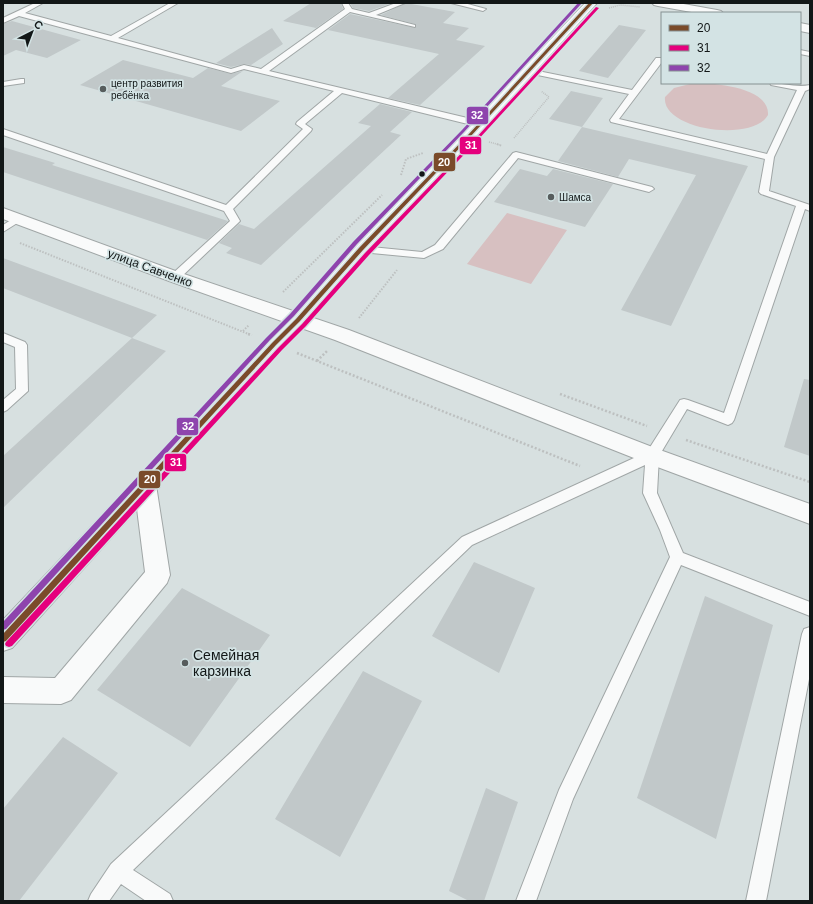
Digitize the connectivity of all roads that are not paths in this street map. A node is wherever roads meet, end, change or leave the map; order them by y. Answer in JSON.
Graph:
{"nodes":[{"id":1,"x":40,"y":3,"type":"edge"},
{"id":2,"x":175,"y":3,"type":"edge"},
{"id":3,"x":345,"y":3,"type":"edge"},
{"id":4,"x":402,"y":3,"type":"edge"},
{"id":5,"x":454,"y":3,"type":"edge"},
{"id":6,"x":658,"y":3,"type":"edge"},
{"id":7,"x":599,"y":6,"type":"edge"},
{"id":8,"x":483,"y":9,"type":"dead end"},
{"id":9,"x":349,"y":10,"type":"junction"},
{"id":10,"x":711,"y":12,"type":"edge"},
{"id":11,"x":17,"y":13,"type":"junction"},
{"id":12,"x":369,"y":15,"type":"junction"},
{"id":13,"x":3,"y":21,"type":"edge"},
{"id":14,"x":413,"y":26,"type":"dead end"},
{"id":15,"x":112,"y":39,"type":"junction"},
{"id":16,"x":661,"y":60,"type":"edge"},
{"id":17,"x":528,"y":71,"type":"junction"},
{"id":18,"x":262,"y":72,"type":"junction"},
{"id":19,"x":21,"y":80,"type":"dead end"},
{"id":20,"x":3,"y":84,"type":"edge"},
{"id":21,"x":780,"y":84,"type":"edge"},
{"id":22,"x":806,"y":88,"type":"edge"},
{"id":23,"x":340,"y":90,"type":"junction"},
{"id":24,"x":634,"y":93,"type":"junction"},
{"id":25,"x":474,"y":130,"type":"junction"},
{"id":26,"x":3,"y":132,"type":"edge"},
{"id":27,"x":770,"y":157,"type":"junction"},
{"id":28,"x":649,"y":189,"type":"dead end"},
{"id":29,"x":805,"y":207,"type":"edge"},
{"id":30,"x":228,"y":209,"type":"junction"},
{"id":31,"x":11,"y":215,"type":"edge"},
{"id":32,"x":3,"y":229,"type":"edge"},
{"id":33,"x":361,"y":249,"type":"junction"},
{"id":34,"x":175,"y":278,"type":"junction"},
{"id":35,"x":298,"y":320,"type":"junction"},
{"id":36,"x":3,"y":337,"type":"edge"},
{"id":37,"x":3,"y":407,"type":"edge"},
{"id":38,"x":652,"y":456,"type":"junction"},
{"id":39,"x":145,"y":485,"type":"junction"},
{"id":40,"x":810,"y":514,"type":"edge"},
{"id":41,"x":677,"y":556,"type":"junction"},
{"id":42,"x":810,"y":609,"type":"edge"},
{"id":43,"x":810,"y":634,"type":"edge"},
{"id":44,"x":3,"y":639,"type":"edge"},
{"id":45,"x":807,"y":666,"type":"edge"},
{"id":46,"x":3,"y":690,"type":"edge"},
{"id":47,"x":118,"y":871,"type":"junction"},
{"id":48,"x":98,"y":901,"type":"edge"},
{"id":49,"x":163,"y":901,"type":"edge"},
{"id":50,"x":526,"y":901,"type":"edge"},
{"id":51,"x":756,"y":901,"type":"edge"}],
"edges":[{"from":1,"to":11,"type":"lane"},
{"from":2,"to":15,"type":"lane"},
{"from":3,"to":9,"type":"lane"},
{"from":4,"to":12,"type":"lane"},
{"from":5,"to":8,"type":"lane"},
{"from":6,"to":10,"type":"main road"},
{"from":7,"to":17,"type":"main road"},
{"from":9,"to":12,"type":"lane"},
{"from":9,"to":18,"type":"lane"},
{"from":11,"to":13,"type":"lane"},
{"from":11,"to":15,"type":"lane"},
{"from":12,"to":14,"type":"lane"},
{"from":15,"to":18,"type":"lane"},
{"from":16,"to":24,"type":"lane"},
{"from":17,"to":24,"type":"lane"},
{"from":17,"to":25,"type":"main road"},
{"from":18,"to":23,"type":"lane"},
{"from":19,"to":20,"type":"lane"},
{"from":21,"to":22,"type":"lane"},
{"from":22,"to":27,"type":"lane"},
{"from":23,"to":25,"type":"lane"},
{"from":23,"to":30,"type":"lane"},
{"from":24,"to":27,"type":"lane"},
{"from":25,"to":33,"type":"main road"},
{"from":26,"to":30,"type":"lane"},
{"from":27,"to":29,"type":"lane"},
{"from":28,"to":33,"type":"lane"},
{"from":29,"to":38,"type":"lane"},
{"from":30,"to":34,"type":"lane"},
{"from":31,"to":32,"type":"lane"},
{"from":31,"to":34,"type":"main road","name":"улица Савченко"},
{"from":33,"to":35,"type":"main road"},
{"from":34,"to":35,"type":"main road","name":"улица Савченко"},
{"from":35,"to":38,"type":"main road","name":"улица Савченко"},
{"from":35,"to":39,"type":"main road"},
{"from":36,"to":37,"type":"lane"},
{"from":38,"to":40,"type":"main road","name":"улица Савченко"},
{"from":38,"to":41,"type":"lane"},
{"from":38,"to":47,"type":"lane"},
{"from":39,"to":44,"type":"main road"},
{"from":39,"to":46,"type":"main road"},
{"from":41,"to":42,"type":"lane"},
{"from":41,"to":50,"type":"lane"},
{"from":43,"to":45,"type":"lane"},
{"from":45,"to":51,"type":"lane"},
{"from":47,"to":48,"type":"lane"},
{"from":47,"to":49,"type":"lane"}]}
